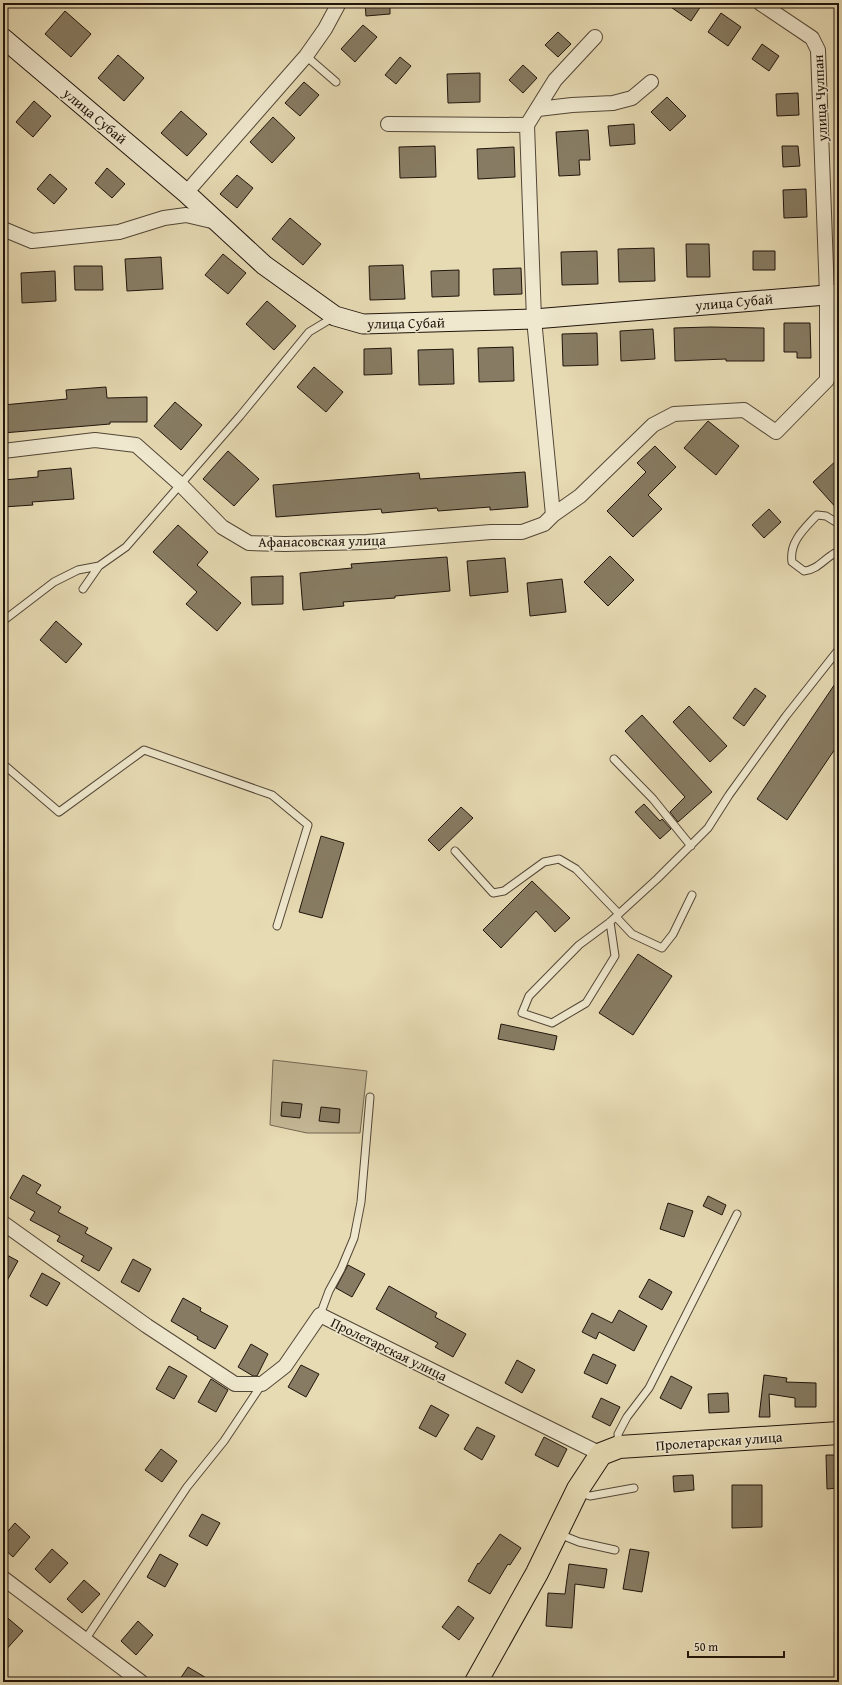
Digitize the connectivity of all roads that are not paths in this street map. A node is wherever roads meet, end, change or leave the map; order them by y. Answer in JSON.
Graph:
{"nodes":[{"id":1,"x":339,"y":3,"type":"edge"},
{"id":2,"x":760,"y":3,"type":"edge"},
{"id":3,"x":595,"y":37,"type":"dead end"},
{"id":4,"x":3,"y":38,"type":"edge"},
{"id":5,"x":306,"y":56,"type":"junction"},
{"id":6,"x":336,"y":82,"type":"dead end"},
{"id":7,"x":651,"y":82,"type":"dead end"},
{"id":8,"x":538,"y":109,"type":"junction"},
{"id":9,"x":388,"y":124,"type":"dead end"},
{"id":10,"x":527,"y":125,"type":"junction"},
{"id":11,"x":186,"y":193,"type":"junction"},
{"id":12,"x":216,"y":222,"type":"junction"},
{"id":13,"x":3,"y":229,"type":"edge"},
{"id":14,"x":833,"y":294,"type":"edge"},
{"id":15,"x":335,"y":316,"type":"junction"},
{"id":16,"x":534,"y":319,"type":"junction"},
{"id":17,"x":3,"y":451,"type":"edge"},
{"id":18,"x":180,"y":484,"type":"junction"},
{"id":19,"x":553,"y":515,"type":"junction"},
{"id":20,"x":839,"y":524,"type":"edge"},
{"id":21,"x":839,"y":555,"type":"edge"},
{"id":22,"x":99,"y":566,"type":"junction"},
{"id":23,"x":83,"y":589,"type":"dead end"},
{"id":24,"x":3,"y":621,"type":"edge"},
{"id":25,"x":839,"y":649,"type":"edge"},
{"id":26,"x":614,"y":759,"type":"dead end"},
{"id":27,"x":3,"y":764,"type":"edge"},
{"id":28,"x":691,"y":846,"type":"junction"},
{"id":29,"x":455,"y":851,"type":"dead end"},
{"id":30,"x":692,"y":895,"type":"dead end"},
{"id":31,"x":615,"y":918,"type":"junction"},
{"id":32,"x":277,"y":926,"type":"dead end"},
{"id":33,"x":370,"y":1097,"type":"dead end"},
{"id":34,"x":737,"y":1214,"type":"dead end"},
{"id":35,"x":3,"y":1223,"type":"edge"},
{"id":36,"x":320,"y":1316,"type":"junction"},
{"id":37,"x":262,"y":1384,"type":"junction"},
{"id":38,"x":839,"y":1433,"type":"edge"},
{"id":39,"x":610,"y":1450,"type":"junction"},
{"id":40,"x":634,"y":1488,"type":"dead end"},
{"id":41,"x":577,"y":1492,"type":"junction"},
{"id":42,"x":557,"y":1533,"type":"junction"},
{"id":43,"x":614,"y":1550,"type":"dead end"},
{"id":44,"x":3,"y":1578,"type":"edge"},
{"id":45,"x":85,"y":1640,"type":"junction"},
{"id":46,"x":141,"y":1682,"type":"edge"},
{"id":47,"x":476,"y":1682,"type":"edge"}],
"edges":[{"from":1,"to":5,"type":"street"},
{"from":2,"to":14,"type":"street","name":"улица Чулпан"},
{"from":3,"to":8,"type":"street"},
{"from":4,"to":11,"type":"street","name":"улица Субай"},
{"from":5,"to":6,"type":"lane"},
{"from":5,"to":11,"type":"street"},
{"from":7,"to":8,"type":"street"},
{"from":8,"to":10,"type":"street"},
{"from":9,"to":10,"type":"street"},
{"from":10,"to":16,"type":"street"},
{"from":11,"to":12,"type":"street","name":"улица Субай"},
{"from":12,"to":13,"type":"street","name":"улица Субай"},
{"from":12,"to":15,"type":"street","name":"улица Субай"},
{"from":14,"to":16,"type":"street","name":"улица Субай"},
{"from":14,"to":19,"type":"street","name":"Афанасовская улица"},
{"from":15,"to":16,"type":"street","name":"улица Субай"},
{"from":15,"to":18,"type":"lane"},
{"from":16,"to":19,"type":"street"},
{"from":17,"to":18,"type":"street","name":"Афанасовская улица"},
{"from":18,"to":19,"type":"street","name":"Афанасовская улица"},
{"from":18,"to":22,"type":"lane"},
{"from":20,"to":21,"type":"lane"},
{"from":22,"to":23,"type":"lane"},
{"from":22,"to":24,"type":"lane"},
{"from":25,"to":28,"type":"lane"},
{"from":26,"to":28,"type":"lane"},
{"from":27,"to":32,"type":"lane"},
{"from":28,"to":31,"type":"lane"},
{"from":29,"to":31,"type":"lane"},
{"from":30,"to":31,"type":"lane"},
{"from":31,"to":31,"type":"lane"},
{"from":33,"to":36,"type":"lane"},
{"from":34,"to":39,"type":"lane"},
{"from":35,"to":37,"type":"street"},
{"from":36,"to":37,"type":"street","name":"Пролетарская улица"},
{"from":36,"to":39,"type":"street","name":"Пролетарская улица"},
{"from":37,"to":45,"type":"lane"},
{"from":38,"to":39,"type":"main road","name":"Пролетарская улица"},
{"from":39,"to":41,"type":"main road"},
{"from":40,"to":41,"type":"lane"},
{"from":41,"to":42,"type":"main road"},
{"from":42,"to":43,"type":"lane"},
{"from":42,"to":47,"type":"main road"},
{"from":44,"to":45,"type":"street"},
{"from":45,"to":46,"type":"street"}]}
